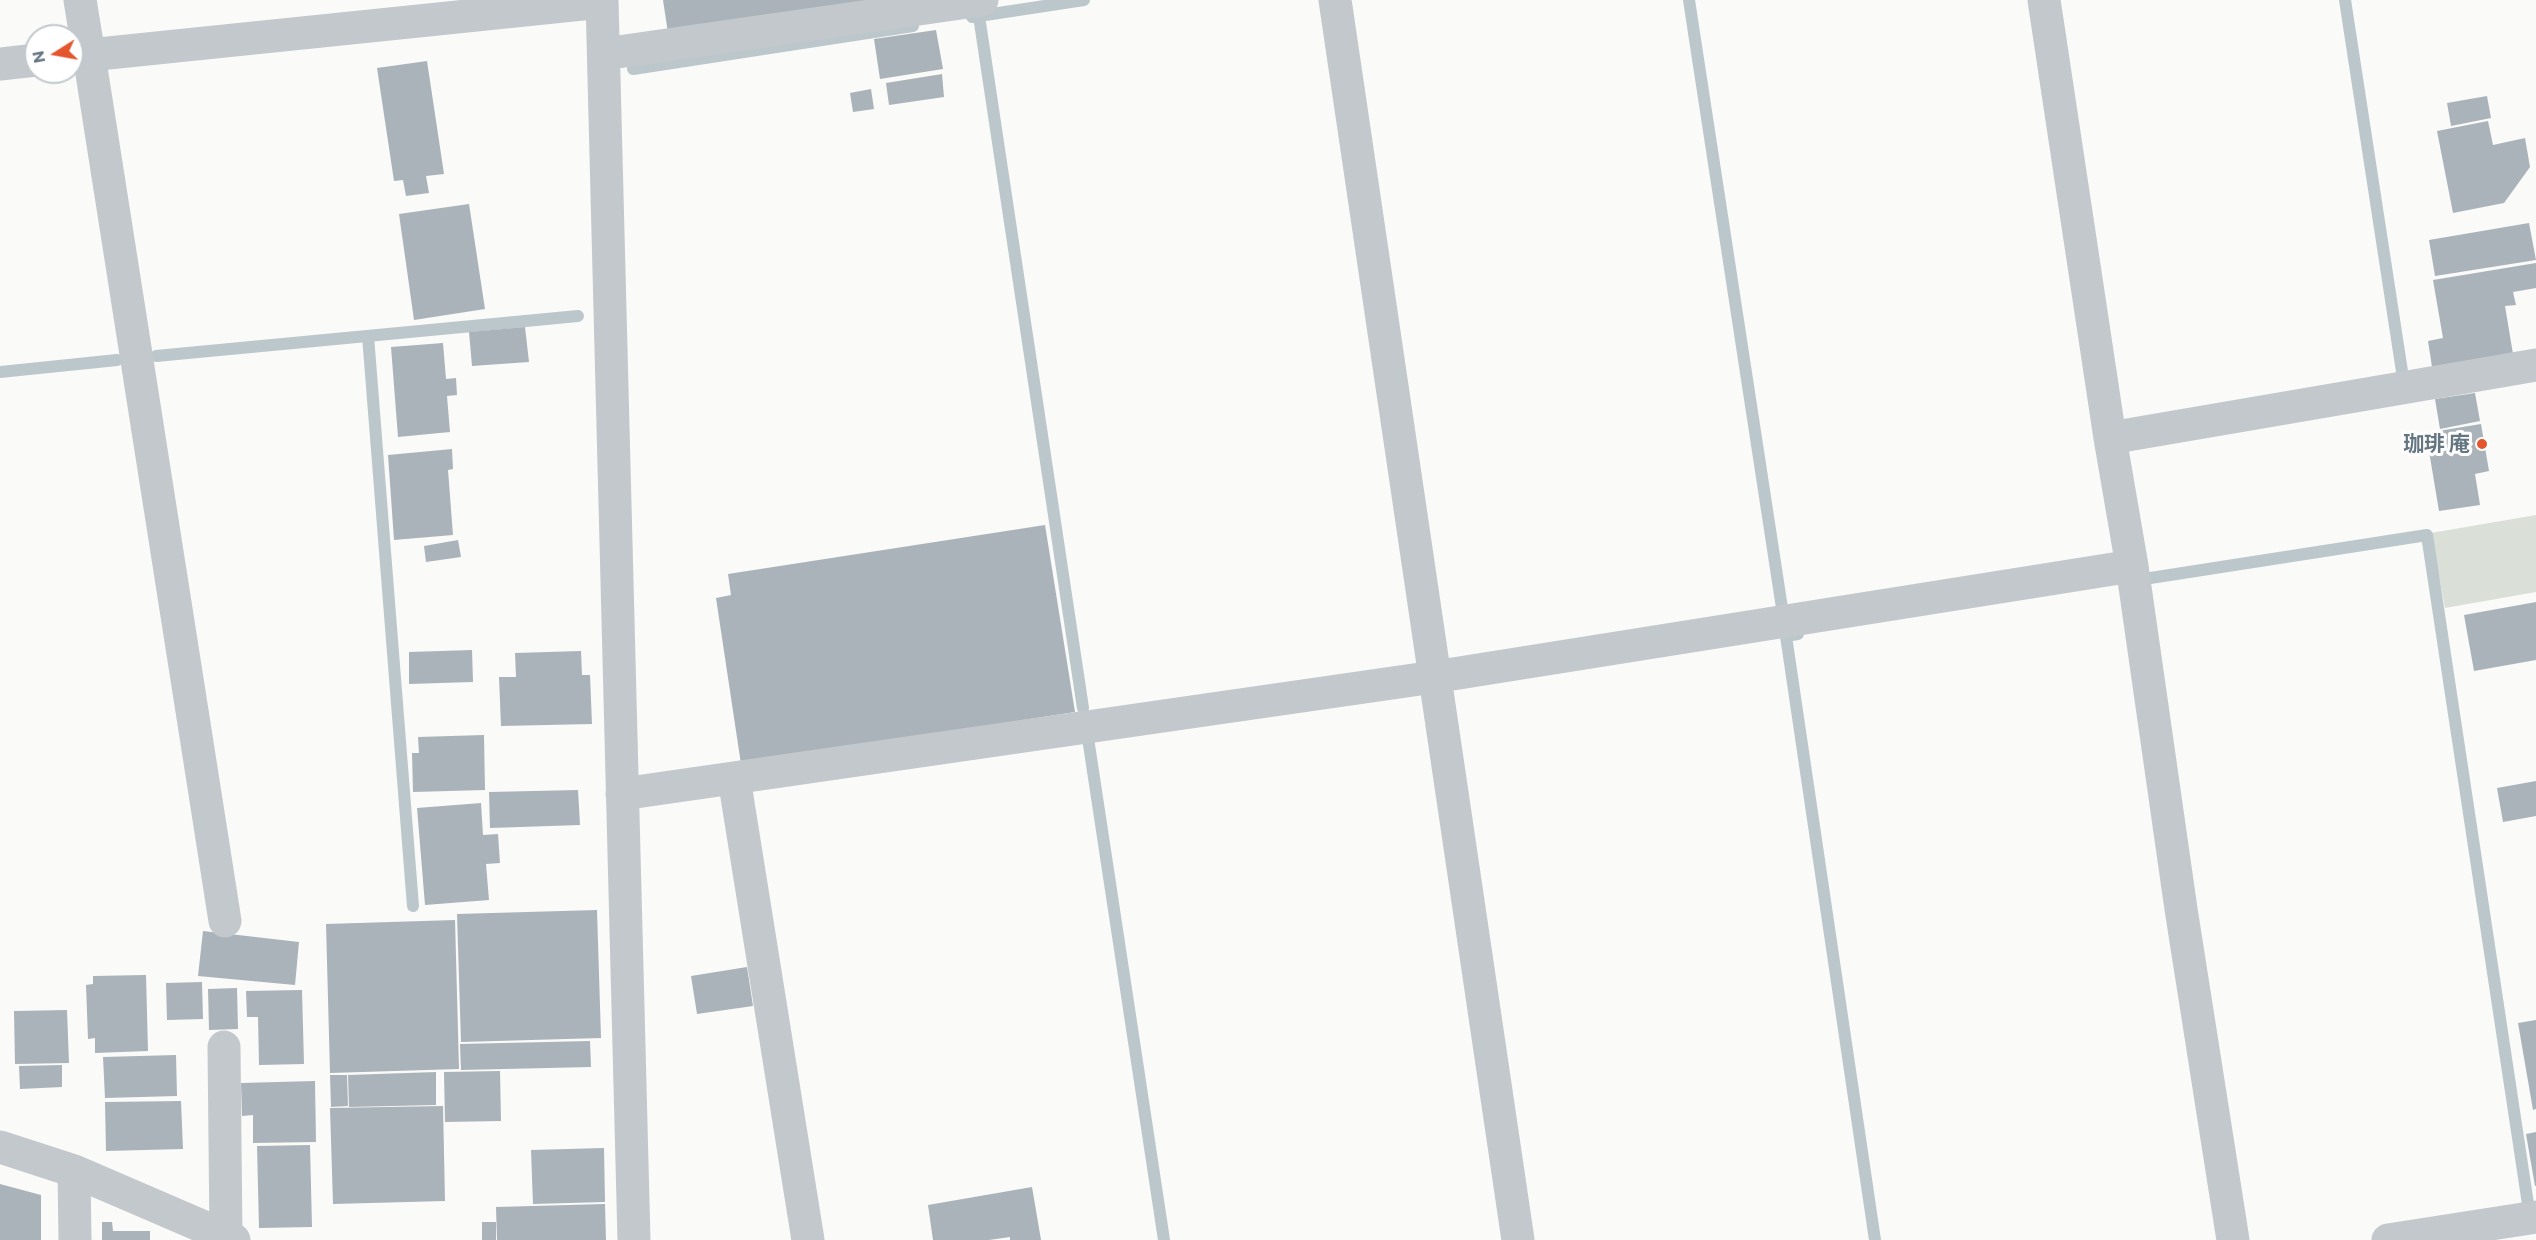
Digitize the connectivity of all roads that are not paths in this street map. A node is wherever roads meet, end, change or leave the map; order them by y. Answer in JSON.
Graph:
{"nodes":[{"id":1,"x":80,"y":0,"type":"edge"},
{"id":2,"x":982,"y":0,"type":"edge"},
{"id":3,"x":1335,"y":0,"type":"edge"},
{"id":4,"x":2044,"y":0,"type":"edge"},
{"id":5,"x":602,"y":1,"type":"edge"},
{"id":6,"x":80,"y":24,"type":"edge"},
{"id":7,"x":604,"y":54,"type":"junction"},
{"id":8,"x":84,"y":56,"type":"edge"},
{"id":9,"x":24,"y":61,"type":"edge"},
{"id":10,"x":0,"y":64,"type":"edge"},
{"id":11,"x":84,"y":74,"type":"edge"},
{"id":12,"x":2536,"y":365,"type":"edge"},
{"id":13,"x":2110,"y":438,"type":"junction"},
{"id":14,"x":2132,"y":566,"type":"junction"},
{"id":15,"x":1434,"y":677,"type":"junction"},
{"id":16,"x":734,"y":778,"type":"junction"},
{"id":17,"x":622,"y":794,"type":"junction"},
{"id":18,"x":225,"y":921,"type":"dead end"},
{"id":19,"x":224,"y":1047,"type":"dead end"},
{"id":20,"x":0,"y":1147,"type":"edge"},
{"id":21,"x":74,"y":1171,"type":"junction"},
{"id":22,"x":2536,"y":1217,"type":"edge"},
{"id":23,"x":230,"y":1238,"type":"edge"},
{"id":24,"x":75,"y":1240,"type":"edge"},
{"id":25,"x":634,"y":1240,"type":"edge"},
{"id":26,"x":808,"y":1240,"type":"edge"},
{"id":27,"x":1518,"y":1240,"type":"edge"},
{"id":28,"x":2233,"y":1240,"type":"edge"},
{"id":29,"x":2388,"y":1240,"type":"edge"}],
"edges":[{"from":1,"to":6,"type":"street"},
{"from":2,"to":7,"type":"street"},
{"from":3,"to":15,"type":"street"},
{"from":4,"to":13,"type":"street"},
{"from":5,"to":7,"type":"street"},
{"from":5,"to":8,"type":"street"},
{"from":7,"to":17,"type":"street"},
{"from":9,"to":10,"type":"street"},
{"from":11,"to":18,"type":"street"},
{"from":12,"to":13,"type":"street"},
{"from":13,"to":14,"type":"street"},
{"from":14,"to":15,"type":"street"},
{"from":14,"to":28,"type":"street"},
{"from":15,"to":16,"type":"street"},
{"from":15,"to":27,"type":"street"},
{"from":16,"to":17,"type":"street"},
{"from":16,"to":26,"type":"street"},
{"from":17,"to":25,"type":"street"},
{"from":19,"to":23,"type":"street"},
{"from":20,"to":21,"type":"street"},
{"from":21,"to":23,"type":"street"},
{"from":21,"to":24,"type":"street"},
{"from":22,"to":29,"type":"street"}]}
